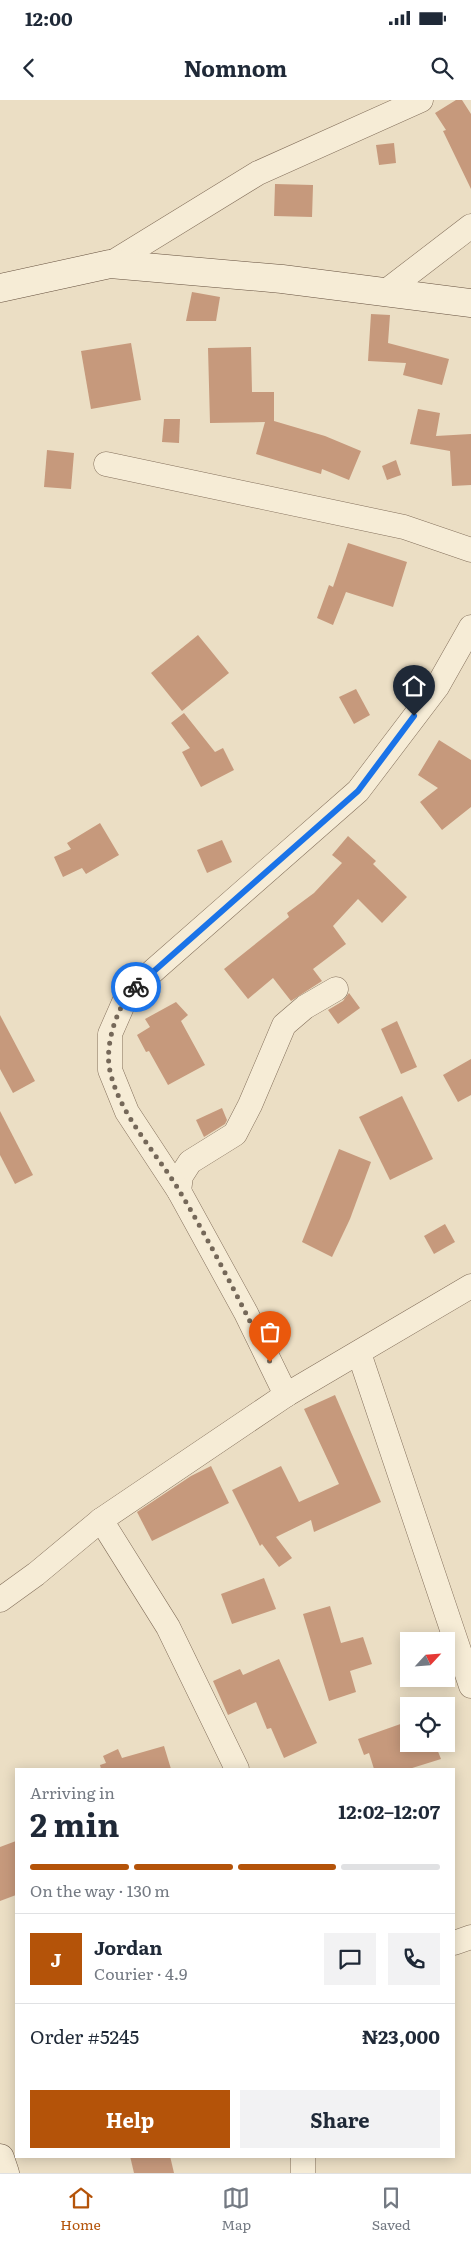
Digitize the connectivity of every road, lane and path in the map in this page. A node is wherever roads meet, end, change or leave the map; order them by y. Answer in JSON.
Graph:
{"nodes":[{"id":1,"x":421,"y":100,"type":"edge"},
{"id":2,"x":471,"y":226,"type":"edge"},
{"id":3,"x":110,"y":264,"type":"junction"},
{"id":4,"x":0,"y":288,"type":"edge"},
{"id":5,"x":385,"y":292,"type":"junction"},
{"id":6,"x":471,"y":303,"type":"edge"},
{"id":7,"x":106,"y":464,"type":"dead end"},
{"id":8,"x":471,"y":550,"type":"edge"},
{"id":9,"x":471,"y":627,"type":"edge"},
{"id":10,"x":336,"y":989,"type":"dead end"},
{"id":11,"x":179,"y":1191,"type":"junction"},
{"id":12,"x":471,"y":1286,"type":"edge"},
{"id":13,"x":358,"y":1353,"type":"junction"},
{"id":14,"x":286,"y":1395,"type":"junction"},
{"id":15,"x":101,"y":1520,"type":"junction"},
{"id":16,"x":0,"y":1600,"type":"edge"},
{"id":17,"x":471,"y":1686,"type":"edge"},
{"id":18,"x":237,"y":1768,"type":"edge"},
{"id":19,"x":471,"y":1937,"type":"edge"},
{"id":20,"x":455,"y":1944,"type":"edge"},
{"id":21,"x":0,"y":2158,"type":"edge"},
{"id":22,"x":303,"y":2158,"type":"edge"},
{"id":23,"x":5,"y":2173,"type":"edge"},
{"id":24,"x":303,"y":2173,"type":"edge"}],
"edges":[{"from":1,"to":3,"type":"street"},
{"from":2,"to":5,"type":"street"},
{"from":3,"to":4,"type":"street"},
{"from":3,"to":5,"type":"street"},
{"from":5,"to":6,"type":"street"},
{"from":7,"to":8,"type":"street"},
{"from":9,"to":11,"type":"street"},
{"from":10,"to":11,"type":"street"},
{"from":11,"to":14,"type":"street"},
{"from":12,"to":13,"type":"street"},
{"from":13,"to":14,"type":"street"},
{"from":13,"to":17,"type":"street"},
{"from":14,"to":15,"type":"street"},
{"from":15,"to":16,"type":"street"},
{"from":15,"to":18,"type":"street"},
{"from":19,"to":20,"type":"street"},
{"from":21,"to":23,"type":"street"},
{"from":22,"to":24,"type":"street"}]}
